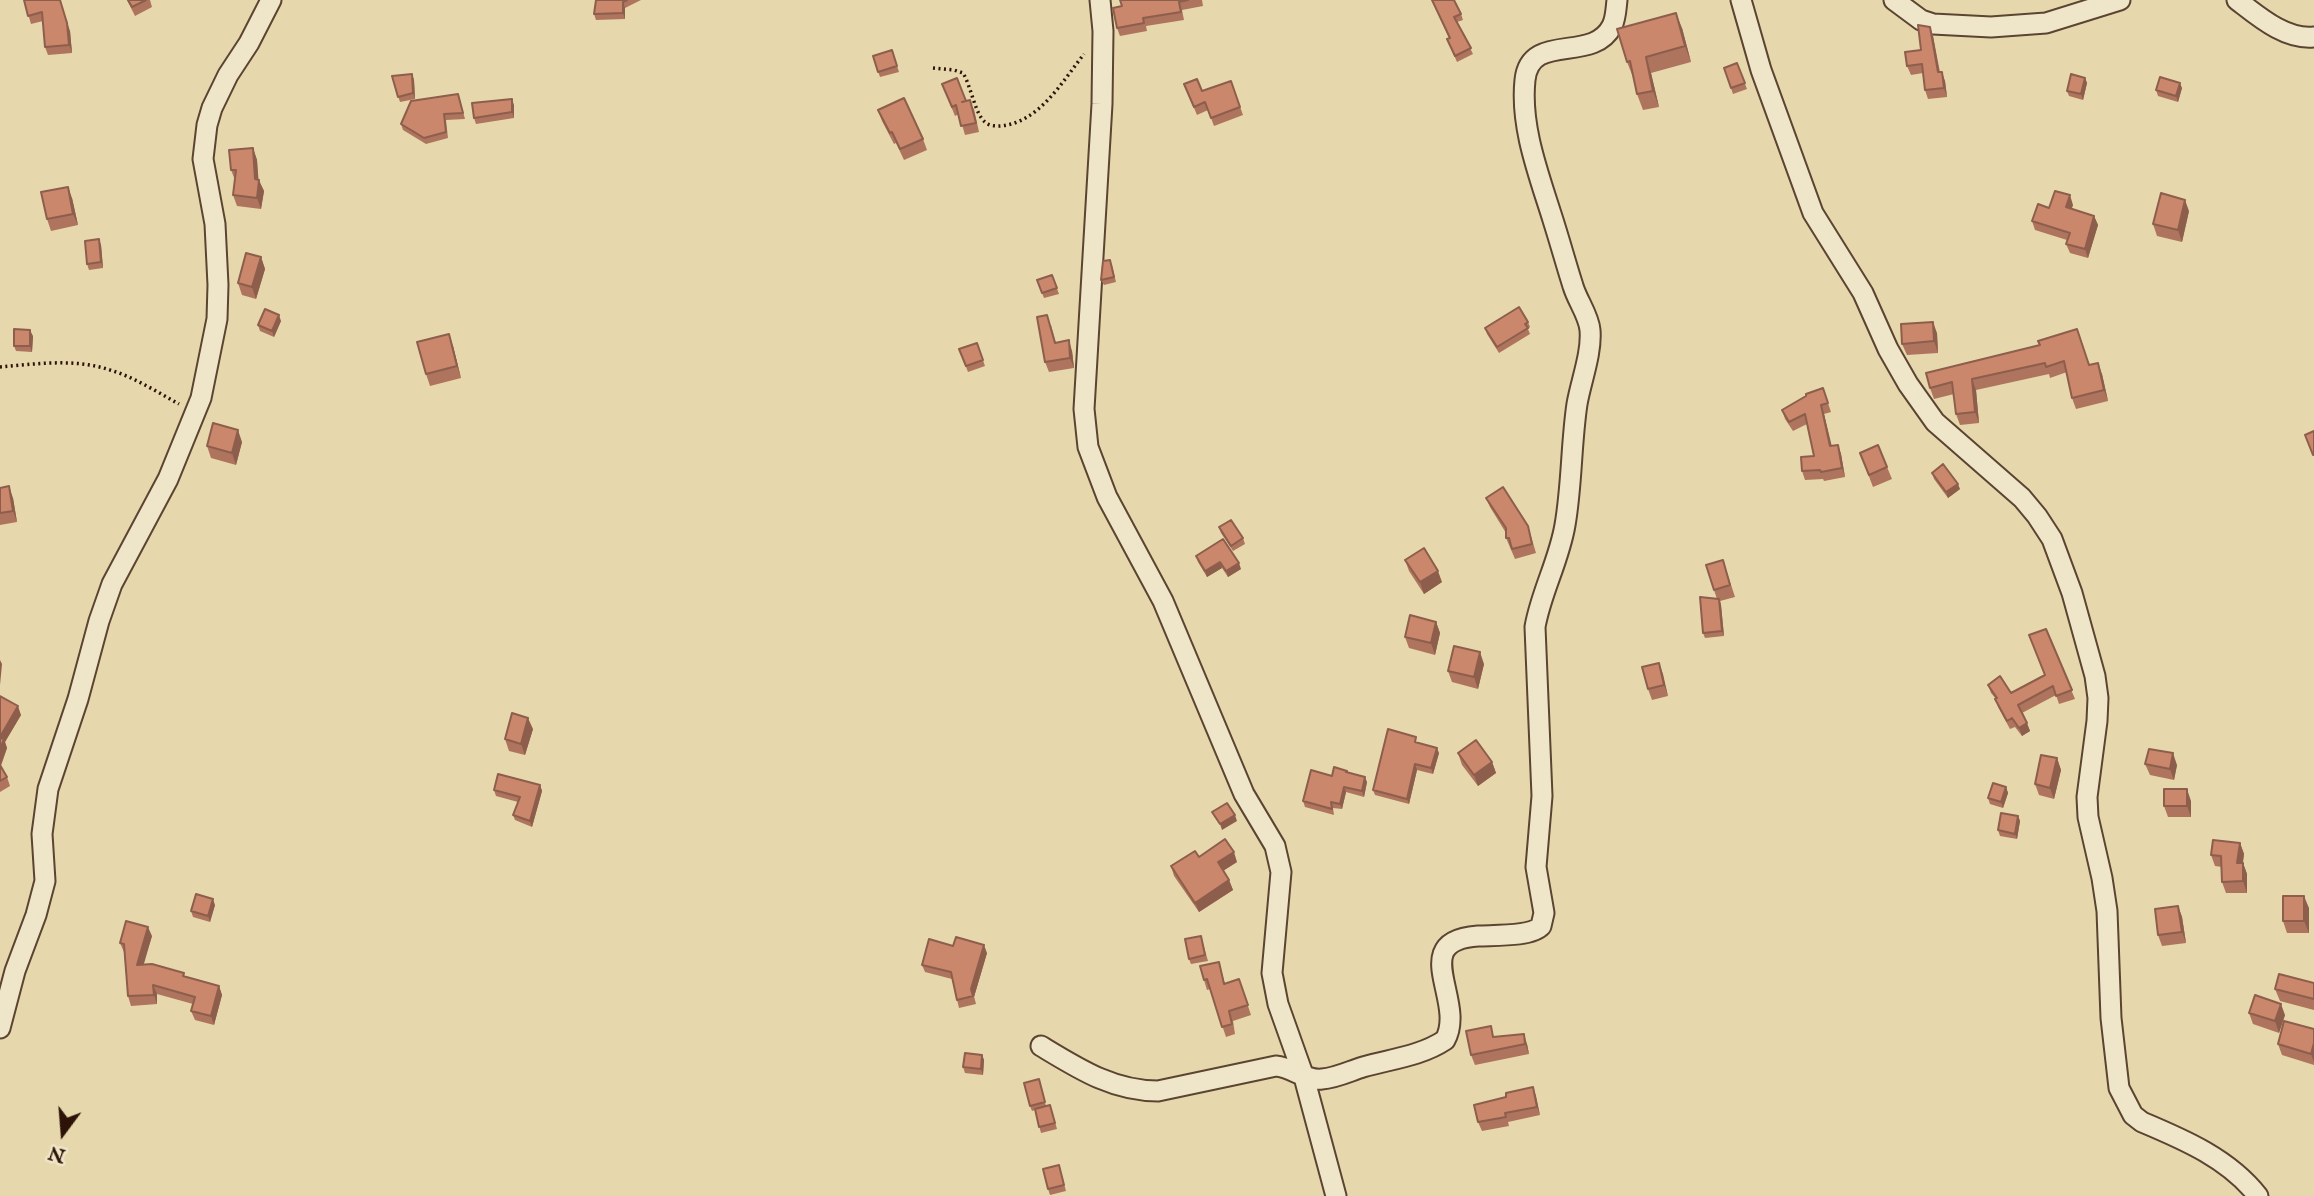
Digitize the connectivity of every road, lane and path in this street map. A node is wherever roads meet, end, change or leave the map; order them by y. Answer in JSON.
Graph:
{"nodes":[{"id":1,"x":271,"y":0,"type":"edge"},
{"id":2,"x":1100,"y":0,"type":"edge"},
{"id":3,"x":1617,"y":0,"type":"edge"},
{"id":4,"x":1741,"y":0,"type":"edge"},
{"id":5,"x":1894,"y":0,"type":"edge"},
{"id":6,"x":2120,"y":0,"type":"edge"},
{"id":7,"x":2237,"y":0,"type":"edge"},
{"id":8,"x":1103,"y":31,"type":"junction"},
{"id":9,"x":2314,"y":37,"type":"edge"},
{"id":10,"x":933,"y":68,"type":"dead end"},
{"id":11,"x":0,"y":367,"type":"edge"},
{"id":12,"x":196,"y":414,"type":"junction"},
{"id":13,"x":0,"y":1028,"type":"edge"},
{"id":14,"x":1041,"y":1046,"type":"dead end"},
{"id":15,"x":1304,"y":1077,"type":"junction"},
{"id":16,"x":1336,"y":1196,"type":"edge"},
{"id":17,"x":2258,"y":1196,"type":"edge"}],
"edges":[{"from":1,"to":12,"type":"street"},
{"from":2,"to":8,"type":"street"},
{"from":3,"to":15,"type":"street"},
{"from":4,"to":17,"type":"street"},
{"from":5,"to":6,"type":"street"},
{"from":7,"to":9,"type":"street"},
{"from":8,"to":10,"type":"path"},
{"from":8,"to":15,"type":"street"},
{"from":11,"to":12,"type":"path"},
{"from":12,"to":13,"type":"street"},
{"from":14,"to":15,"type":"street"},
{"from":15,"to":16,"type":"street"}]}
